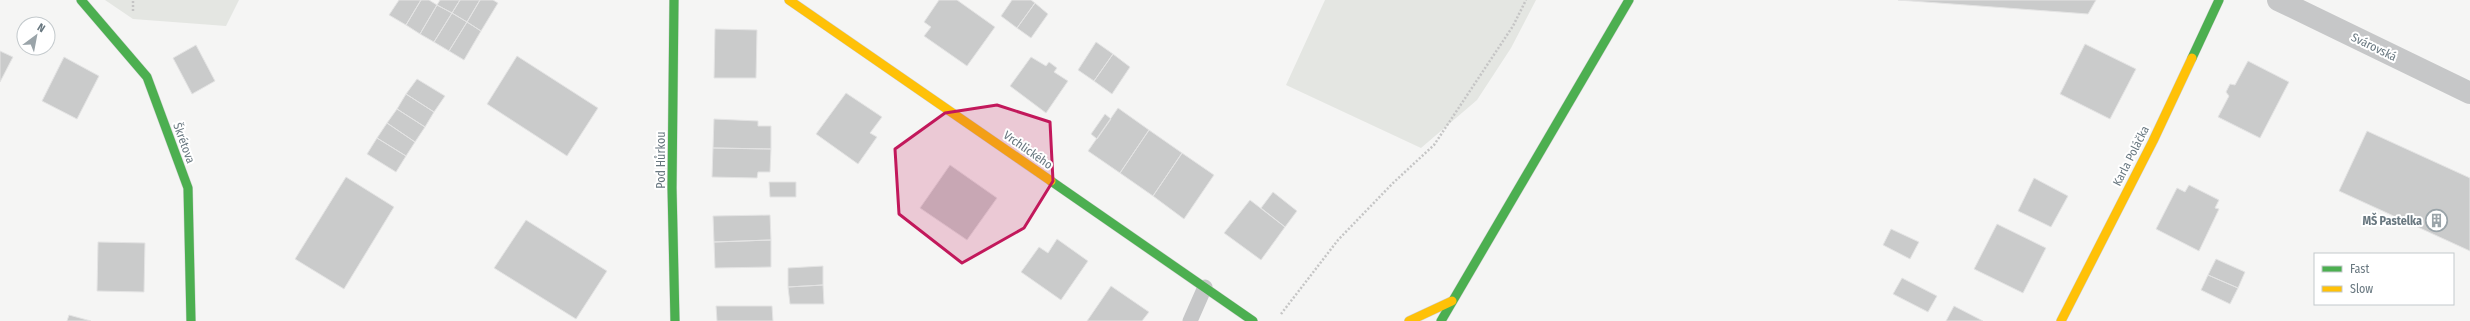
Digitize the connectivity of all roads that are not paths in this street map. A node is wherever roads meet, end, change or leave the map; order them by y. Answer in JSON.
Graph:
{"nodes":[{"id":1,"x":81,"y":0,"type":"edge"},
{"id":2,"x":674,"y":0,"type":"edge"},
{"id":3,"x":788,"y":0,"type":"edge"},
{"id":4,"x":1629,"y":0,"type":"edge"},
{"id":5,"x":2219,"y":0,"type":"edge"},
{"id":6,"x":2278,"y":0,"type":"edge"},
{"id":7,"x":2470,"y":93,"type":"edge"},
{"id":8,"x":1205,"y":287,"type":"junction"},
{"id":9,"x":1452,"y":301,"type":"junction"},
{"id":10,"x":191,"y":321,"type":"edge"},
{"id":11,"x":676,"y":321,"type":"edge"},
{"id":12,"x":1190,"y":321,"type":"edge"},
{"id":13,"x":1253,"y":321,"type":"edge"},
{"id":14,"x":1410,"y":321,"type":"edge"},
{"id":15,"x":1441,"y":321,"type":"edge"},
{"id":16,"x":1453,"y":321,"type":"edge"},
{"id":17,"x":2061,"y":321,"type":"edge"}],
"edges":[{"from":1,"to":10,"type":"street","name":"Škrétova"},
{"from":2,"to":11,"type":"street","name":"Pod Hůrkou"},
{"from":3,"to":8,"type":"street","name":"Vrchlického"},
{"from":4,"to":9,"type":"street"},
{"from":5,"to":17,"type":"street","name":"Karla Poláčka"},
{"from":6,"to":7,"type":"street","name":"Svárovská"},
{"from":8,"to":12,"type":"lane"},
{"from":8,"to":13,"type":"street","name":"Vrchlického"},
{"from":9,"to":14,"type":"street"},
{"from":9,"to":15,"type":"street"},
{"from":9,"to":16,"type":"street"}]}
